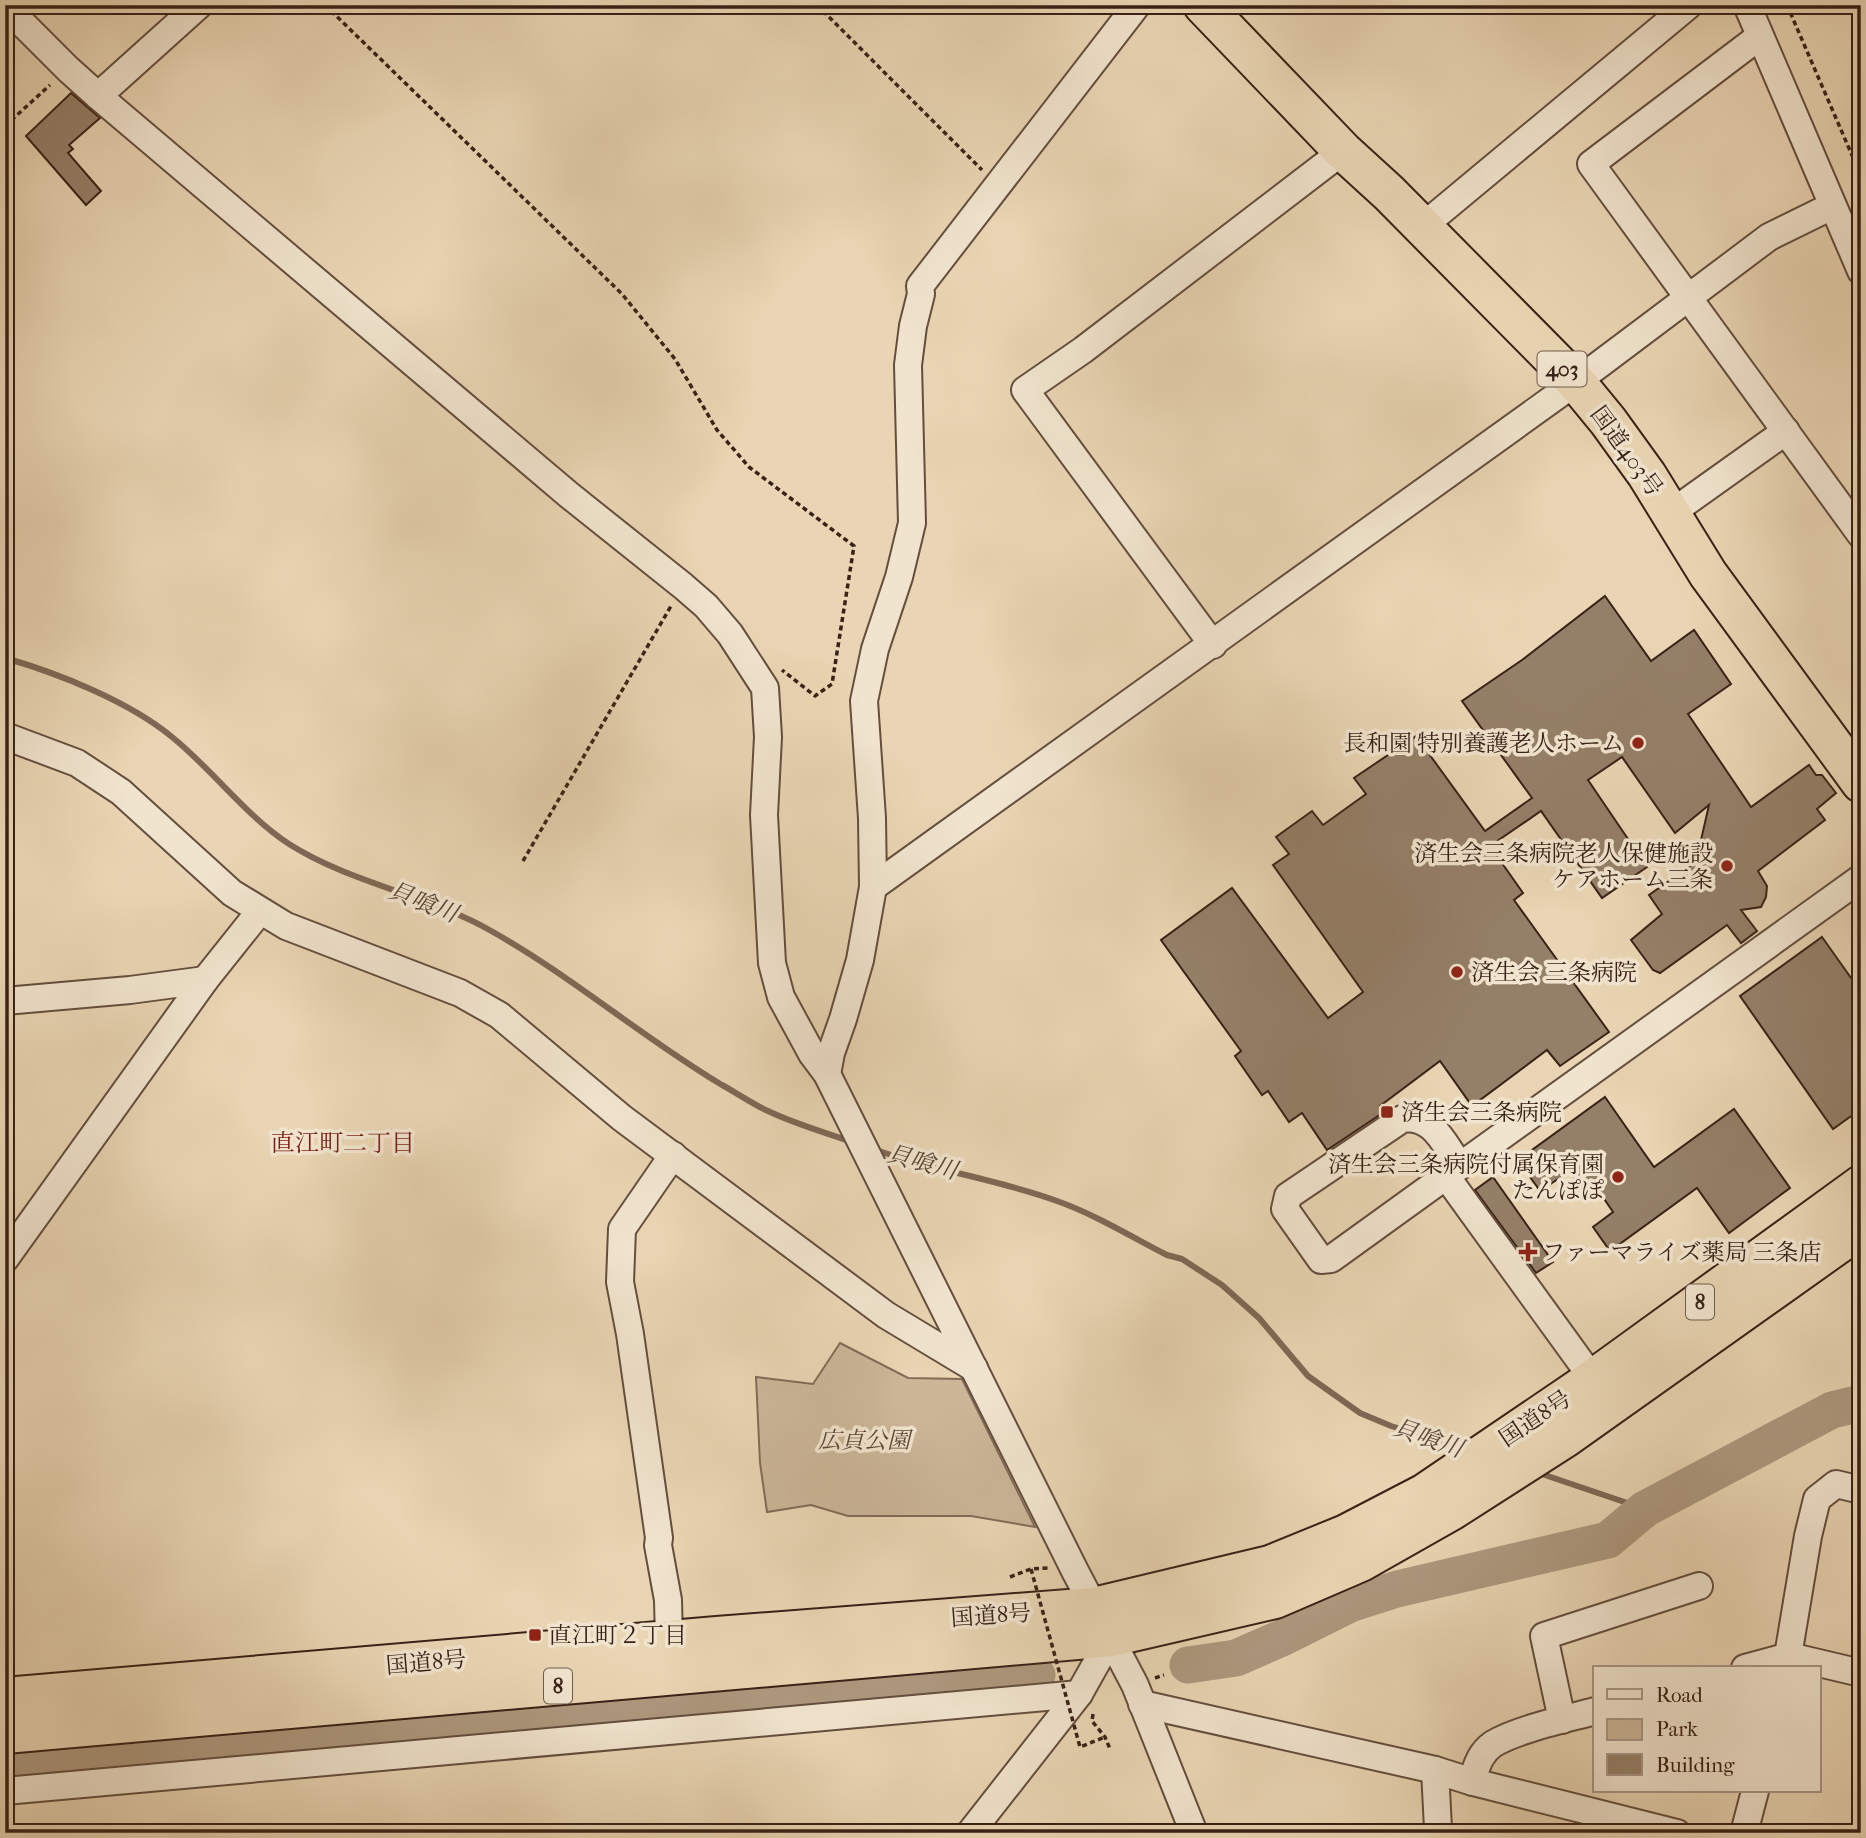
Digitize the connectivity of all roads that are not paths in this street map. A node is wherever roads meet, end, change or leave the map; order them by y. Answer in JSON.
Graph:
{"nodes":[{"id":1,"x":199,"y":5,"type":"edge"},
{"id":2,"x":1137,"y":5,"type":"edge"},
{"id":3,"x":1203,"y":5,"type":"edge"},
{"id":4,"x":1689,"y":5,"type":"edge"},
{"id":5,"x":1747,"y":5,"type":"edge"},
{"id":6,"x":5,"y":6,"type":"edge"},
{"id":7,"x":1760,"y":36,"type":"junction"},
{"id":8,"x":98,"y":96,"type":"junction"},
{"id":9,"x":1343,"y":151,"type":"junction"},
{"id":10,"x":1832,"y":206,"type":"junction"},
{"id":11,"x":1422,"y":227,"type":"junction"},
{"id":12,"x":1861,"y":271,"type":"edge"},
{"id":13,"x":1689,"y":297,"type":"junction"},
{"id":14,"x":1576,"y":382,"type":"junction"},
{"id":15,"x":1786,"y":431,"type":"junction"},
{"id":16,"x":1671,"y":513,"type":"junction"},
{"id":17,"x":1861,"y":535,"type":"edge"},
{"id":18,"x":1213,"y":645,"type":"junction"},
{"id":19,"x":5,"y":736,"type":"edge"},
{"id":20,"x":1861,"y":783,"type":"edge"},
{"id":21,"x":1861,"y":878,"type":"edge"},
{"id":22,"x":873,"y":887,"type":"junction"},
{"id":23,"x":260,"y":911,"type":"junction"},
{"id":24,"x":205,"y":980,"type":"junction"},
{"id":25,"x":5,"y":1001,"type":"edge"},
{"id":26,"x":828,"y":1078,"type":"junction"},
{"id":27,"x":673,"y":1155,"type":"junction"},
{"id":28,"x":1453,"y":1171,"type":"junction"},
{"id":29,"x":1861,"y":1185,"type":"edge"},
{"id":30,"x":1861,"y":1228,"type":"edge"},
{"id":31,"x":5,"y":1259,"type":"edge"},
{"id":32,"x":974,"y":1368,"type":"junction"},
{"id":33,"x":1593,"y":1380,"type":"junction"},
{"id":34,"x":1551,"y":1427,"type":"junction"},
{"id":35,"x":1861,"y":1490,"type":"edge"},
{"id":36,"x":1699,"y":1586,"type":"dead end"},
{"id":37,"x":1102,"y":1622,"type":"junction"},
{"id":38,"x":669,"y":1641,"type":"junction"},
{"id":39,"x":1788,"y":1662,"type":"edge"},
{"id":40,"x":1759,"y":1666,"type":"edge"},
{"id":41,"x":1815,"y":1666,"type":"edge"},
{"id":42,"x":1820,"y":1667,"type":"edge"},
{"id":43,"x":1861,"y":1673,"type":"edge"},
{"id":44,"x":1079,"y":1694,"type":"junction"},
{"id":45,"x":5,"y":1698,"type":"edge"},
{"id":46,"x":1142,"y":1704,"type":"junction"},
{"id":47,"x":1593,"y":1712,"type":"edge"},
{"id":48,"x":1562,"y":1720,"type":"junction"},
{"id":49,"x":5,"y":1734,"type":"edge"},
{"id":50,"x":1435,"y":1770,"type":"junction"},
{"id":51,"x":1473,"y":1782,"type":"junction"},
{"id":52,"x":5,"y":1791,"type":"edge"},
{"id":53,"x":1755,"y":1792,"type":"edge"},
{"id":54,"x":970,"y":1833,"type":"edge"},
{"id":55,"x":1194,"y":1833,"type":"edge"},
{"id":56,"x":1440,"y":1833,"type":"edge"},
{"id":57,"x":1677,"y":1833,"type":"edge"},
{"id":58,"x":1744,"y":1833,"type":"edge"}],
"edges":[{"from":1,"to":8,"type":"street"},
{"from":2,"to":22,"type":"street"},
{"from":3,"to":9,"type":"highway","name":"国道403号","number":"403"},
{"from":4,"to":11,"type":"street"},
{"from":5,"to":7,"type":"street"},
{"from":6,"to":8,"type":"street"},
{"from":7,"to":10,"type":"street"},
{"from":7,"to":13,"type":"street"},
{"from":8,"to":26,"type":"street"},
{"from":9,"to":11,"type":"highway","name":"国道403号","number":"403"},
{"from":9,"to":18,"type":"street"},
{"from":10,"to":12,"type":"street"},
{"from":10,"to":13,"type":"street"},
{"from":11,"to":14,"type":"highway","name":"国道403号","number":"403"},
{"from":13,"to":14,"type":"street"},
{"from":13,"to":15,"type":"street"},
{"from":14,"to":16,"type":"highway","name":"国道403号","number":"403"},
{"from":14,"to":18,"type":"street"},
{"from":15,"to":16,"type":"street"},
{"from":15,"to":17,"type":"street"},
{"from":16,"to":20,"type":"highway","name":"国道403号","number":"403"},
{"from":18,"to":22,"type":"street"},
{"from":19,"to":23,"type":"street"},
{"from":21,"to":28,"type":"street"},
{"from":22,"to":26,"type":"street"},
{"from":23,"to":24,"type":"street"},
{"from":23,"to":27,"type":"street"},
{"from":24,"to":25,"type":"street"},
{"from":24,"to":31,"type":"street"},
{"from":26,"to":32,"type":"street"},
{"from":27,"to":32,"type":"street"},
{"from":27,"to":38,"type":"street"},
{"from":28,"to":28,"type":"street"},
{"from":28,"to":33,"type":"street"},
{"from":29,"to":33,"type":"highway","name":"国道8号","number":"8"},
{"from":30,"to":34,"type":"highway","name":"国道8号","number":"8"},
{"from":32,"to":37,"type":"street"},
{"from":33,"to":34,"type":"highway","name":"国道8号","number":"8"},
{"from":34,"to":37,"type":"highway","name":"国道8号","number":"8"},
{"from":35,"to":39,"type":"street"},
{"from":36,"to":48,"type":"street"},
{"from":37,"to":38,"type":"highway","name":"国道8号","number":"8"},
{"from":37,"to":44,"type":"street"},
{"from":37,"to":46,"type":"street"},
{"from":37,"to":49,"type":"highway","name":"国道8号","number":"8"},
{"from":38,"to":45,"type":"highway","name":"国道8号","number":"8"},
{"from":39,"to":40,"type":"street"},
{"from":39,"to":41,"type":"street"},
{"from":42,"to":43,"type":"street"},
{"from":44,"to":52,"type":"street"},
{"from":44,"to":54,"type":"street"},
{"from":46,"to":50,"type":"street"},
{"from":46,"to":55,"type":"street"},
{"from":47,"to":48,"type":"street"},
{"from":48,"to":51,"type":"street"},
{"from":50,"to":51,"type":"street"},
{"from":50,"to":56,"type":"street"},
{"from":51,"to":57,"type":"street"},
{"from":53,"to":58,"type":"street"}]}
